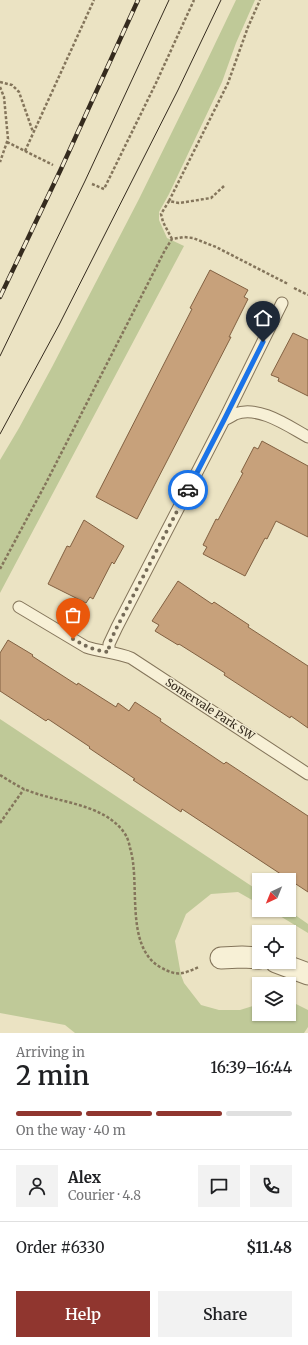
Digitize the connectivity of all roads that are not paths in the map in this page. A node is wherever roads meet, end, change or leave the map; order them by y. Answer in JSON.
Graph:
{"nodes":[{"id":1,"x":282,"y":303,"type":"dead end"},
{"id":2,"x":224,"y":420,"type":"junction"},
{"id":3,"x":308,"y":437,"type":"edge"},
{"id":4,"x":19,"y":607,"type":"dead end"},
{"id":5,"x":109,"y":652,"type":"junction"},
{"id":6,"x":308,"y":774,"type":"edge"},
{"id":7,"x":220,"y":958,"type":"road end"},
{"id":8,"x":252,"y":958,"type":"edge"},
{"id":9,"x":295,"y":969,"type":"edge"},
{"id":10,"x":308,"y":974,"type":"edge"}],
"edges":[{"from":1,"to":2,"type":"lane"},
{"from":2,"to":3,"type":"lane"},
{"from":2,"to":5,"type":"lane"},
{"from":4,"to":5,"type":"lane","name":"Somervale Park SW"},
{"from":5,"to":6,"type":"lane","name":"Somervale Park SW"},
{"from":7,"to":8,"type":"street"},
{"from":9,"to":10,"type":"street"}]}
